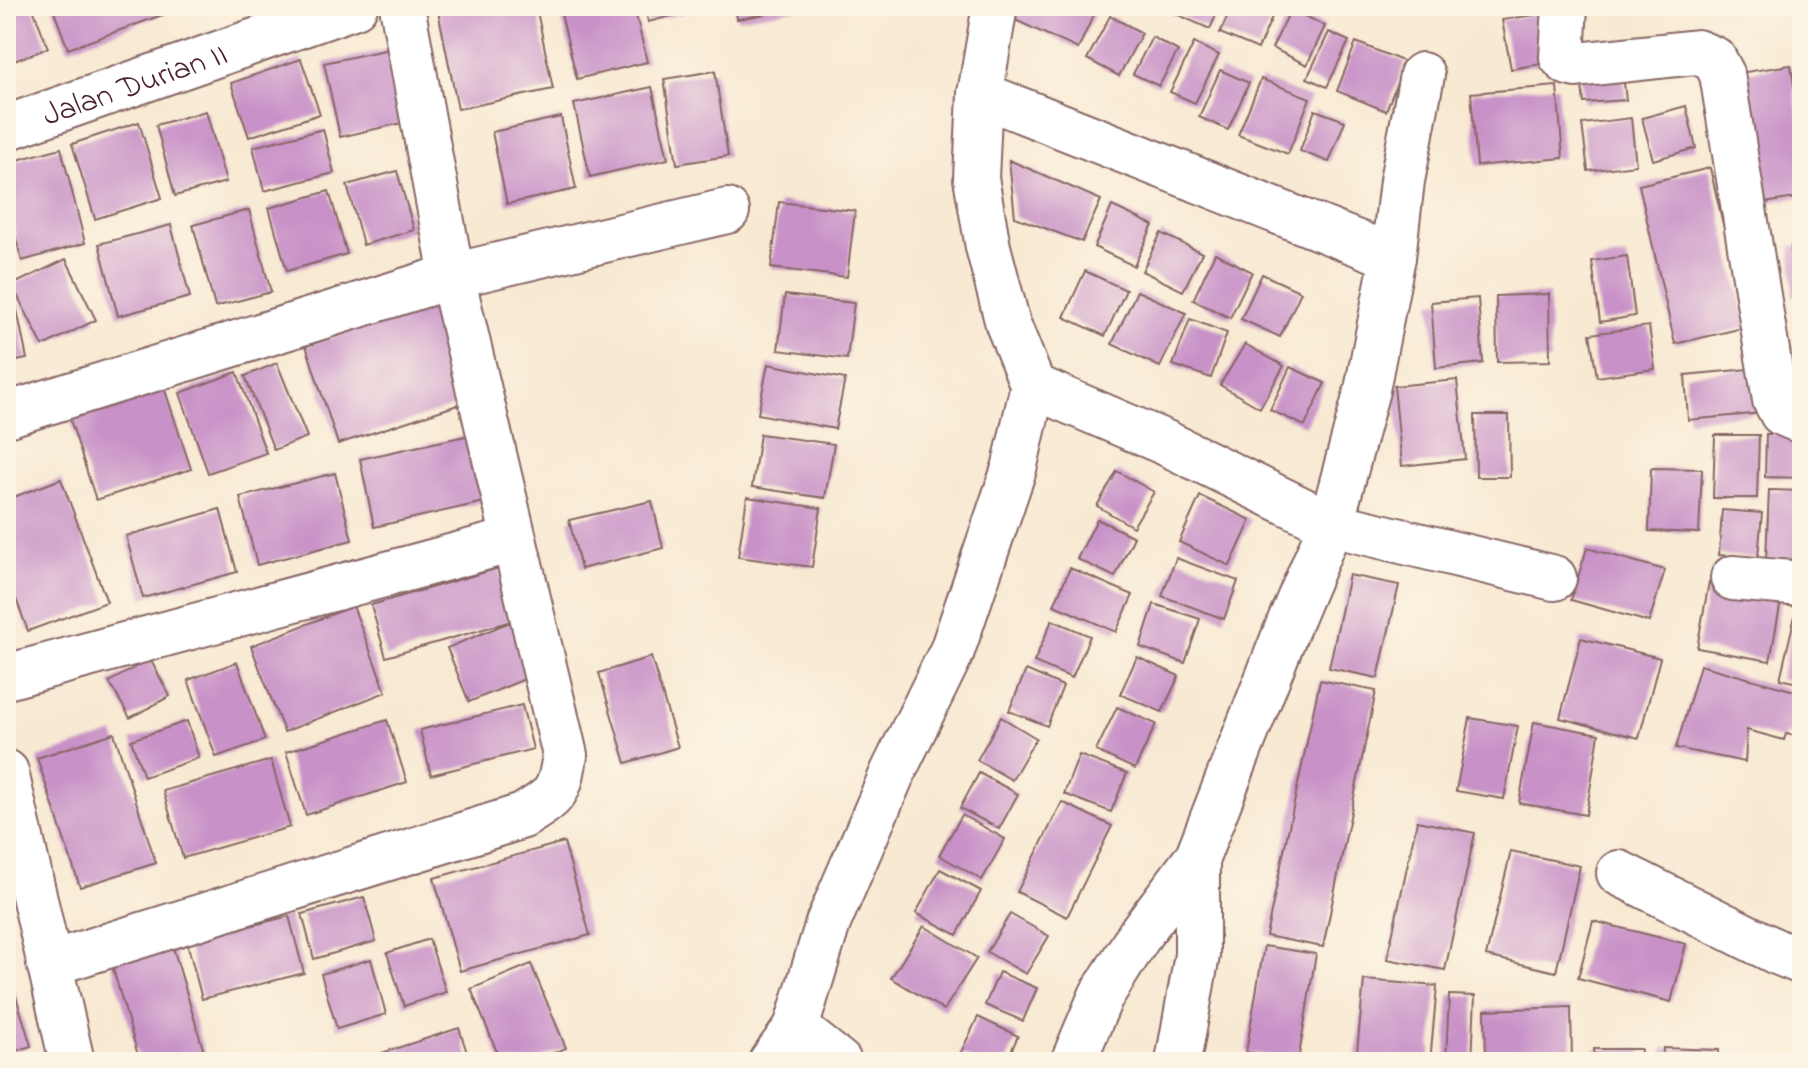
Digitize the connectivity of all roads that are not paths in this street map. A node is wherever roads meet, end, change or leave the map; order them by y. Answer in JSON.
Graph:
{"nodes":[{"id":1,"x":355,"y":6,"type":"edge"},
{"id":2,"x":402,"y":6,"type":"edge"},
{"id":3,"x":995,"y":6,"type":"edge"},
{"id":4,"x":1565,"y":6,"type":"edge"},
{"id":5,"x":1422,"y":75,"type":"dead end"},
{"id":6,"x":980,"y":94,"type":"junction"},
{"id":7,"x":6,"y":128,"type":"edge"},
{"id":8,"x":727,"y":211,"type":"dead end"},
{"id":9,"x":1393,"y":257,"type":"junction"},
{"id":10,"x":452,"y":276,"type":"junction"},
{"id":11,"x":1033,"y":386,"type":"junction"},
{"id":12,"x":6,"y":415,"type":"edge"},
{"id":13,"x":1802,"y":419,"type":"edge"},
{"id":14,"x":1331,"y":524,"type":"junction"},
{"id":15,"x":513,"y":540,"type":"junction"},
{"id":16,"x":1554,"y":578,"type":"dead end"},
{"id":17,"x":1733,"y":578,"type":"dead end"},
{"id":18,"x":1802,"y":584,"type":"edge"},
{"id":19,"x":6,"y":677,"type":"edge"},
{"id":20,"x":6,"y":772,"type":"edge"},
{"id":21,"x":1197,"y":858,"type":"junction"},
{"id":22,"x":1619,"y":873,"type":"dead end"},
{"id":23,"x":19,"y":895,"type":"edge"},
{"id":24,"x":1802,"y":962,"type":"edge"},
{"id":25,"x":49,"y":964,"type":"junction"},
{"id":26,"x":796,"y":1028,"type":"junction"},
{"id":27,"x":72,"y":1062,"type":"edge"},
{"id":28,"x":771,"y":1062,"type":"edge"},
{"id":29,"x":839,"y":1062,"type":"edge"},
{"id":30,"x":1073,"y":1062,"type":"edge"},
{"id":31,"x":1178,"y":1062,"type":"edge"}],
"edges":[{"from":1,"to":7,"type":"street","name":"Jalan Durian II"},
{"from":2,"to":10,"type":"street"},
{"from":3,"to":6,"type":"street"},
{"from":4,"to":13,"type":"street"},
{"from":5,"to":9,"type":"street"},
{"from":6,"to":9,"type":"street"},
{"from":6,"to":11,"type":"street"},
{"from":8,"to":10,"type":"street"},
{"from":9,"to":14,"type":"street"},
{"from":10,"to":12,"type":"street"},
{"from":10,"to":15,"type":"street"},
{"from":11,"to":14,"type":"street"},
{"from":11,"to":26,"type":"street"},
{"from":14,"to":16,"type":"street"},
{"from":14,"to":21,"type":"street"},
{"from":15,"to":19,"type":"street"},
{"from":15,"to":25,"type":"street"},
{"from":17,"to":18,"type":"street"},
{"from":20,"to":23,"type":"street"},
{"from":21,"to":30,"type":"street"},
{"from":21,"to":31,"type":"street"},
{"from":22,"to":24,"type":"street"},
{"from":23,"to":25,"type":"street"},
{"from":25,"to":27,"type":"street"},
{"from":26,"to":28,"type":"street"},
{"from":26,"to":29,"type":"street"}]}
